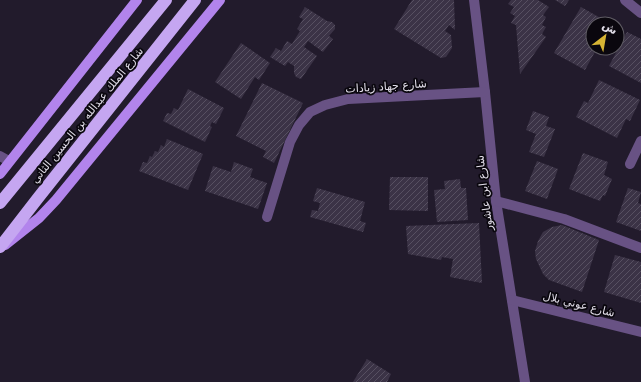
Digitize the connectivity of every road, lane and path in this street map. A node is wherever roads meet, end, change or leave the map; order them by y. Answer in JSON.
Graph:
{"nodes":[{"id":1,"x":137,"y":0,"type":"edge"},
{"id":2,"x":166,"y":0,"type":"edge"},
{"id":3,"x":195,"y":0,"type":"edge"},
{"id":4,"x":220,"y":0,"type":"edge"},
{"id":5,"x":474,"y":0,"type":"edge"},
{"id":6,"x":625,"y":0,"type":"edge"},
{"id":7,"x":641,"y":13,"type":"edge"},
{"id":8,"x":485,"y":92,"type":"junction"},
{"id":9,"x":641,"y":141,"type":"edge"},
{"id":10,"x":4,"y":159,"type":"edge"},
{"id":11,"x":630,"y":164,"type":"dead end"},
{"id":12,"x":0,"y":174,"type":"edge"},
{"id":13,"x":496,"y":201,"type":"junction"},
{"id":14,"x":0,"y":203,"type":"edge"},
{"id":15,"x":267,"y":217,"type":"dead end"},
{"id":16,"x":0,"y":248,"type":"edge"},
{"id":17,"x":641,"y":248,"type":"edge"},
{"id":18,"x":512,"y":300,"type":"junction"},
{"id":19,"x":641,"y":332,"type":"edge"},
{"id":20,"x":524,"y":382,"type":"edge"}],
"edges":[{"from":1,"to":10,"type":"main road"},
{"from":2,"to":14,"type":"highway","name":"شارع الملك عبدالله بن الحسين الثاني"},
{"from":3,"to":16,"type":"highway","name":"شارع الملك عبدالله بن الحسين الثاني"},
{"from":4,"to":16,"type":"main road"},
{"from":5,"to":8,"type":"street","name":"شارع ابن عاشور"},
{"from":6,"to":7,"type":"street"},
{"from":8,"to":13,"type":"street","name":"شارع ابن عاشور"},
{"from":8,"to":15,"type":"street","name":"شارع جهاد زيادات"},
{"from":9,"to":11,"type":"street"},
{"from":10,"to":12,"type":"main road"},
{"from":13,"to":17,"type":"street"},
{"from":13,"to":18,"type":"street","name":"شارع ابن عاشور"},
{"from":18,"to":19,"type":"street","name":"شارع عوني بلال"},
{"from":18,"to":20,"type":"street","name":"شارع ابن عاشور"}]}
